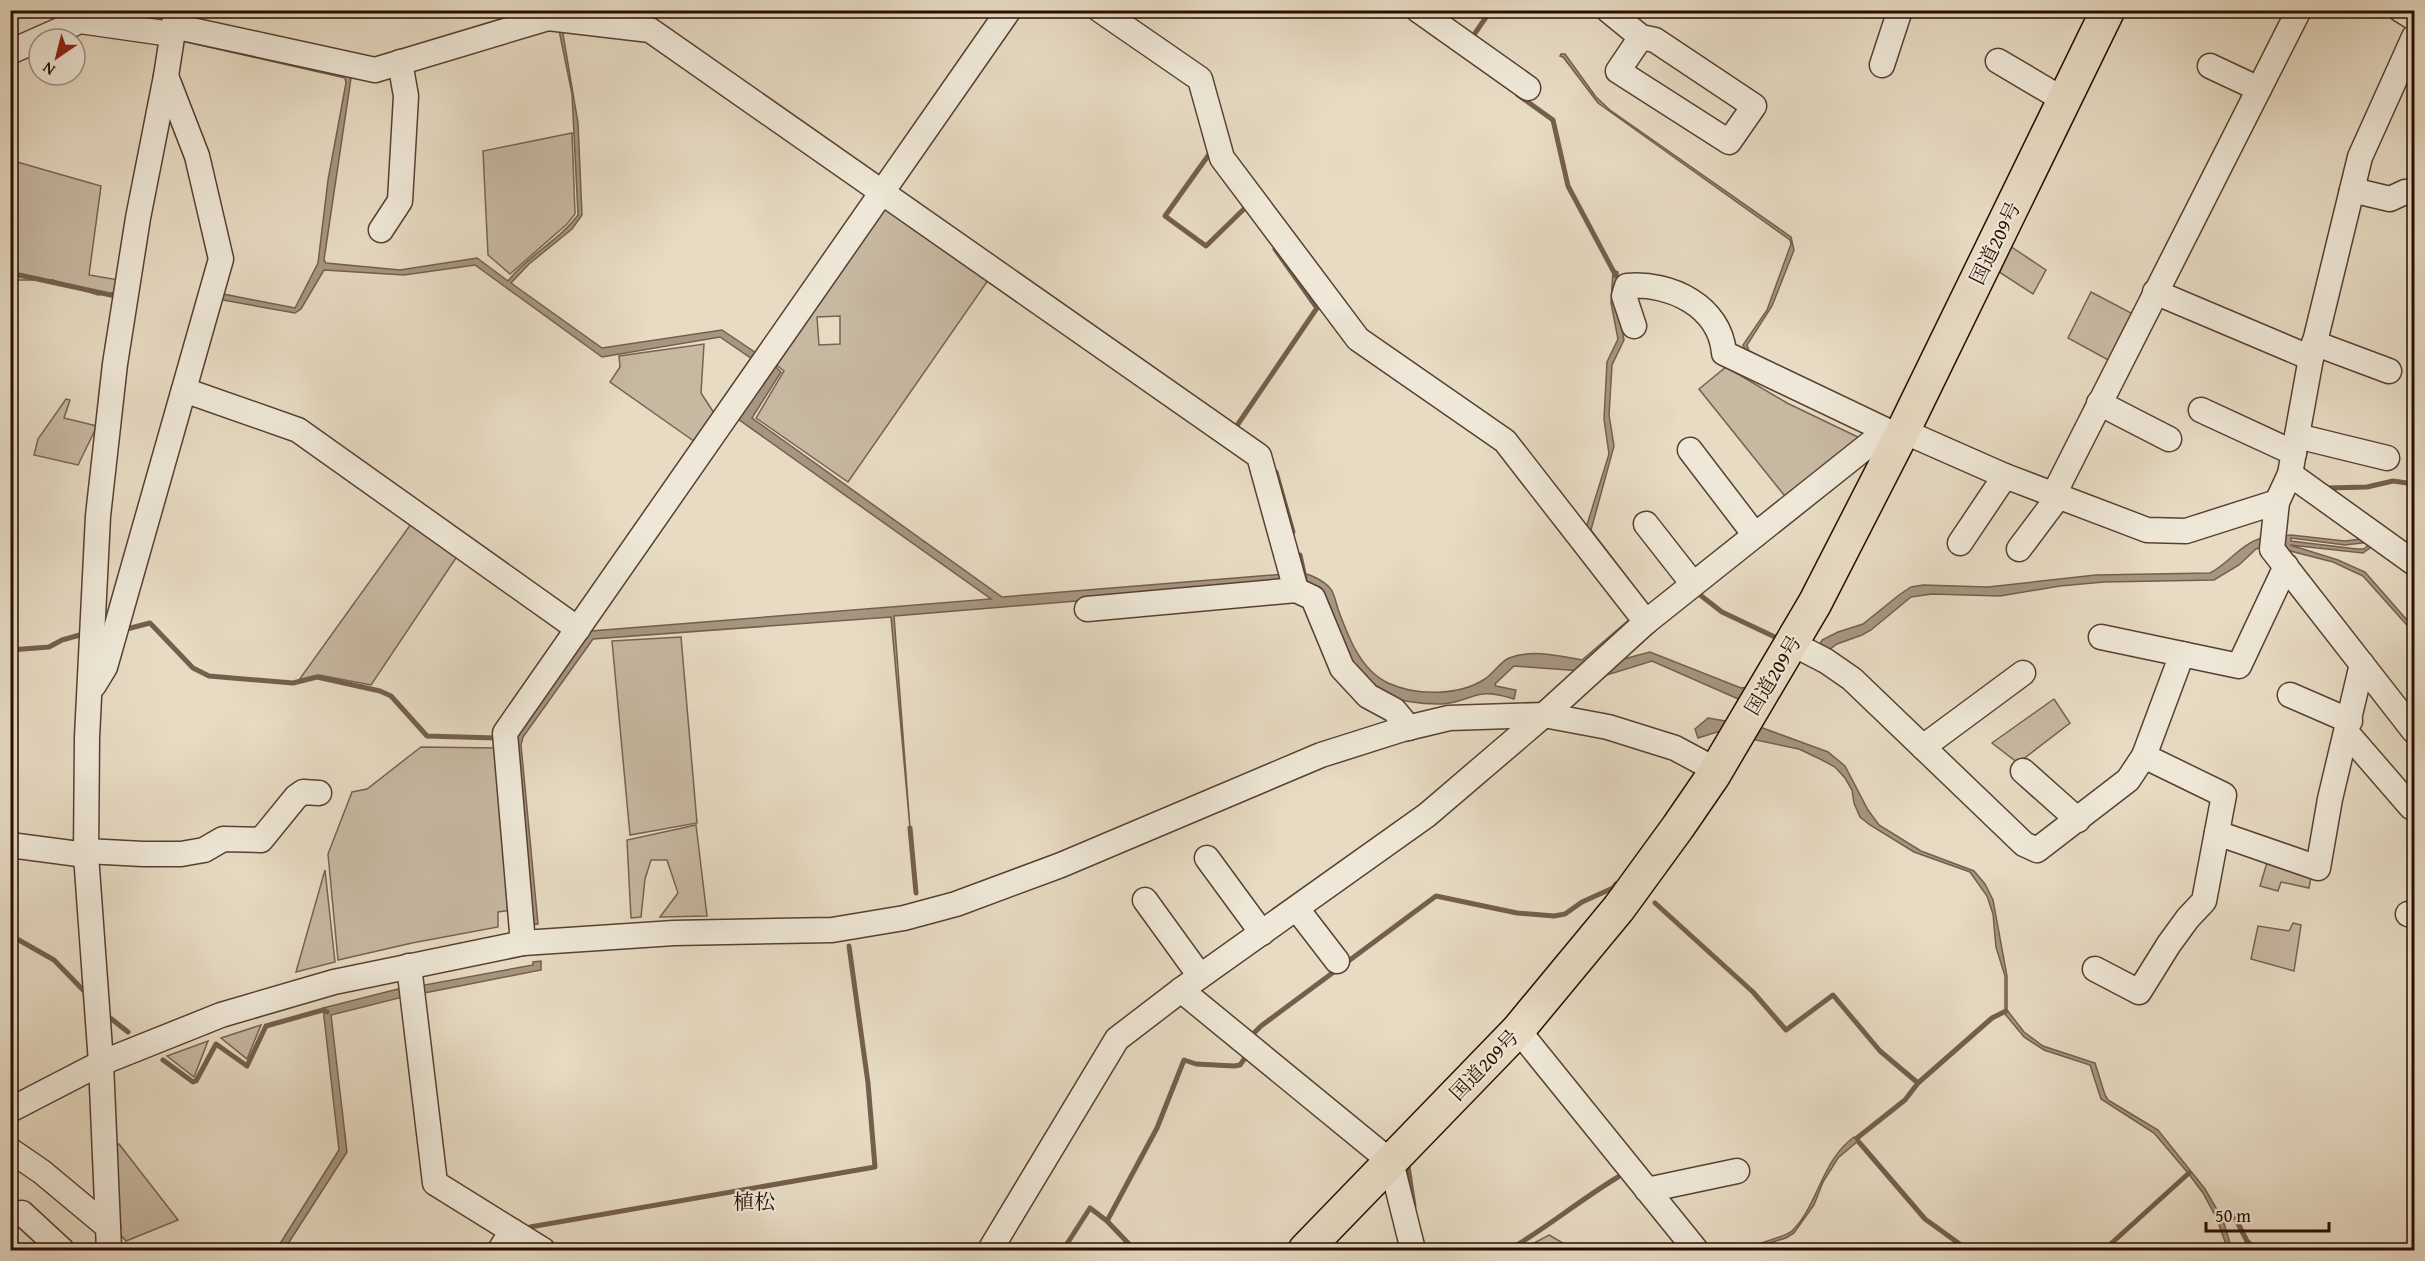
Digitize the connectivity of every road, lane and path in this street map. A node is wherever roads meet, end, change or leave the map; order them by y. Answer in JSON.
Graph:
{"nodes":[{"id":1,"x":1009,"y":10,"type":"edge"},
{"id":2,"x":1100,"y":10,"type":"edge"},
{"id":3,"x":1418,"y":10,"type":"edge"},
{"id":4,"x":1608,"y":10,"type":"edge"},
{"id":5,"x":1900,"y":10,"type":"edge"},
{"id":6,"x":2108,"y":10,"type":"edge"},
{"id":7,"x":2299,"y":10,"type":"edge"},
{"id":8,"x":2401,"y":10,"type":"edge"},
{"id":9,"x":548,"y":14,"type":"edge"},
{"id":10,"x":2415,"y":18,"type":"edge"},
{"id":11,"x":173,"y":23,"type":"edge"},
{"id":12,"x":1641,"y":37,"type":"junction"},
{"id":13,"x":2415,"y":37,"type":"edge"},
{"id":14,"x":10,"y":52,"type":"edge"},
{"id":15,"x":1998,"y":61,"type":"dead end"},
{"id":16,"x":400,"y":62,"type":"junction"},
{"id":17,"x":1882,"y":65,"type":"dead end"},
{"id":18,"x":2210,"y":66,"type":"dead end"},
{"id":19,"x":166,"y":76,"type":"junction"},
{"id":20,"x":1528,"y":88,"type":"dead end"},
{"id":21,"x":2259,"y":89,"type":"junction"},
{"id":22,"x":2064,"y":100,"type":"junction"},
{"id":23,"x":2352,"y":190,"type":"junction"},
{"id":24,"x":883,"y":194,"type":"junction"},
{"id":25,"x":2415,"y":194,"type":"edge"},
{"id":26,"x":381,"y":230,"type":"dead end"},
{"id":27,"x":2155,"y":292,"type":"junction"},
{"id":28,"x":1634,"y":326,"type":"dead end"},
{"id":29,"x":2312,"y":351,"type":"junction"},
{"id":30,"x":2389,"y":371,"type":"dead end"},
{"id":31,"x":184,"y":390,"type":"junction"},
{"id":32,"x":2099,"y":403,"type":"junction"},
{"id":33,"x":2201,"y":410,"type":"dead end"},
{"id":34,"x":1896,"y":433,"type":"junction"},
{"id":35,"x":2169,"y":439,"type":"dead end"},
{"id":36,"x":1690,"y":450,"type":"dead end"},
{"id":37,"x":2294,"y":454,"type":"junction"},
{"id":38,"x":2387,"y":458,"type":"dead end"},
{"id":39,"x":2006,"y":477,"type":"junction"},
{"id":40,"x":2055,"y":496,"type":"junction"},
{"id":41,"x":2277,"y":502,"type":"junction"},
{"id":42,"x":1646,"y":524,"type":"dead end"},
{"id":43,"x":1755,"y":535,"type":"junction"},
{"id":44,"x":1960,"y":543,"type":"dead end"},
{"id":45,"x":2019,"y":549,"type":"dead end"},
{"id":46,"x":2415,"y":563,"type":"edge"},
{"id":47,"x":2286,"y":566,"type":"junction"},
{"id":48,"x":1694,"y":584,"type":"junction"},
{"id":49,"x":1296,"y":590,"type":"junction"},
{"id":50,"x":1088,"y":609,"type":"dead end"},
{"id":51,"x":1646,"y":622,"type":"junction"},
{"id":52,"x":578,"y":629,"type":"junction"},
{"id":53,"x":2101,"y":638,"type":"dead end"},
{"id":54,"x":1791,"y":643,"type":"junction"},
{"id":55,"x":2182,"y":654,"type":"junction"},
{"id":56,"x":2362,"y":664,"type":"junction"},
{"id":57,"x":2023,"y":673,"type":"dead end"},
{"id":58,"x":90,"y":692,"type":"junction"},
{"id":59,"x":2290,"y":695,"type":"dead end"},
{"id":60,"x":1544,"y":715,"type":"junction"},
{"id":61,"x":2349,"y":727,"type":"junction"},
{"id":62,"x":1408,"y":728,"type":"junction"},
{"id":63,"x":2415,"y":731,"type":"edge"},
{"id":64,"x":1923,"y":747,"type":"junction"},
{"id":65,"x":2144,"y":756,"type":"junction"},
{"id":66,"x":1716,"y":770,"type":"junction"},
{"id":67,"x":2023,"y":771,"type":"dead end"},
{"id":68,"x":319,"y":793,"type":"dead end"},
{"id":69,"x":2411,"y":807,"type":"dead end"},
{"id":70,"x":2078,"y":820,"type":"junction"},
{"id":71,"x":2217,"y":833,"type":"junction"},
{"id":72,"x":10,"y":844,"type":"edge"},
{"id":73,"x":86,"y":853,"type":"junction"},
{"id":74,"x":1207,"y":858,"type":"dead end"},
{"id":75,"x":1145,"y":900,"type":"dead end"},
{"id":76,"x":1297,"y":909,"type":"junction"},
{"id":77,"x":1262,"y":933,"type":"junction"},
{"id":78,"x":523,"y":943,"type":"junction"},
{"id":79,"x":1337,"y":961,"type":"dead end"},
{"id":80,"x":409,"y":966,"type":"junction"},
{"id":81,"x":2095,"y":969,"type":"dead end"},
{"id":82,"x":1200,"y":976,"type":"junction"},
{"id":83,"x":1181,"y":990,"type":"junction"},
{"id":84,"x":1518,"y":1030,"type":"junction"},
{"id":85,"x":101,"y":1063,"type":"junction"},
{"id":86,"x":10,"y":1110,"type":"edge"},
{"id":87,"x":10,"y":1150,"type":"edge"},
{"id":88,"x":1391,"y":1162,"type":"junction"},
{"id":89,"x":1737,"y":1171,"type":"dead end"},
{"id":90,"x":1647,"y":1190,"type":"junction"},
{"id":91,"x":22,"y":1213,"type":"dead end"},
{"id":92,"x":113,"y":1241,"type":"edge"},
{"id":93,"x":506,"y":1241,"type":"edge"},
{"id":94,"x":62,"y":1251,"type":"edge"},
{"id":95,"x":543,"y":1251,"type":"edge"},
{"id":96,"x":990,"y":1251,"type":"edge"},
{"id":97,"x":1305,"y":1251,"type":"edge"},
{"id":98,"x":1413,"y":1251,"type":"edge"},
{"id":99,"x":1696,"y":1251,"type":"edge"}],
"edges":[{"from":1,"to":24,"type":"street"},
{"from":2,"to":51,"type":"street"},
{"from":3,"to":20,"type":"street"},
{"from":4,"to":12,"type":"street"},
{"from":5,"to":17,"type":"street"},
{"from":6,"to":22,"type":"highway","name":"国道209号"},
{"from":7,"to":21,"type":"street"},
{"from":8,"to":10,"type":"street"},
{"from":9,"to":16,"type":"street"},
{"from":9,"to":24,"type":"street"},
{"from":11,"to":14,"type":"street"},
{"from":11,"to":16,"type":"street"},
{"from":11,"to":19,"type":"street"},
{"from":12,"to":12,"type":"street"},
{"from":13,"to":23,"type":"street"},
{"from":15,"to":22,"type":"street"},
{"from":16,"to":26,"type":"street"},
{"from":18,"to":21,"type":"street"},
{"from":19,"to":31,"type":"street"},
{"from":19,"to":58,"type":"street"},
{"from":21,"to":27,"type":"street"},
{"from":22,"to":34,"type":"highway","name":"国道209号"},
{"from":23,"to":25,"type":"street"},
{"from":23,"to":29,"type":"street"},
{"from":24,"to":49,"type":"street"},
{"from":24,"to":52,"type":"street"},
{"from":27,"to":29,"type":"street"},
{"from":27,"to":32,"type":"street"},
{"from":28,"to":34,"type":"street"},
{"from":29,"to":30,"type":"street"},
{"from":29,"to":37,"type":"street"},
{"from":31,"to":52,"type":"street"},
{"from":31,"to":58,"type":"street"},
{"from":32,"to":35,"type":"street"},
{"from":32,"to":40,"type":"street"},
{"from":33,"to":37,"type":"street"},
{"from":34,"to":39,"type":"street"},
{"from":34,"to":43,"type":"street"},
{"from":34,"to":54,"type":"highway","name":"国道209号"},
{"from":36,"to":43,"type":"street"},
{"from":37,"to":38,"type":"street"},
{"from":37,"to":41,"type":"street"},
{"from":37,"to":46,"type":"street"},
{"from":39,"to":40,"type":"street"},
{"from":39,"to":44,"type":"street"},
{"from":40,"to":41,"type":"street"},
{"from":40,"to":45,"type":"street"},
{"from":41,"to":47,"type":"street"},
{"from":42,"to":48,"type":"street"},
{"from":43,"to":48,"type":"street"},
{"from":47,"to":55,"type":"street"},
{"from":47,"to":56,"type":"street"},
{"from":48,"to":51,"type":"street"},
{"from":49,"to":50,"type":"street"},
{"from":49,"to":62,"type":"street"},
{"from":51,"to":60,"type":"street"},
{"from":52,"to":78,"type":"street"},
{"from":53,"to":55,"type":"street"},
{"from":54,"to":64,"type":"street"},
{"from":54,"to":66,"type":"highway","name":"国道209号"},
{"from":55,"to":65,"type":"street"},
{"from":56,"to":61,"type":"street"},
{"from":56,"to":63,"type":"street"},
{"from":57,"to":64,"type":"street"},
{"from":58,"to":73,"type":"street"},
{"from":59,"to":61,"type":"street"},
{"from":60,"to":62,"type":"street"},
{"from":60,"to":66,"type":"street"},
{"from":60,"to":76,"type":"street"},
{"from":61,"to":69,"type":"street"},
{"from":61,"to":71,"type":"street"},
{"from":62,"to":78,"type":"street"},
{"from":64,"to":70,"type":"street"},
{"from":65,"to":70,"type":"street"},
{"from":65,"to":71,"type":"street"},
{"from":66,"to":84,"type":"highway","name":"国道209号"},
{"from":67,"to":70,"type":"street"},
{"from":68,"to":73,"type":"street"},
{"from":71,"to":81,"type":"street"},
{"from":72,"to":73,"type":"street"},
{"from":73,"to":85,"type":"street"},
{"from":74,"to":77,"type":"street"},
{"from":75,"to":82,"type":"street"},
{"from":76,"to":77,"type":"street"},
{"from":76,"to":79,"type":"street"},
{"from":77,"to":82,"type":"street"},
{"from":78,"to":80,"type":"street"},
{"from":80,"to":85,"type":"street"},
{"from":80,"to":93,"type":"street"},
{"from":82,"to":83,"type":"street"},
{"from":83,"to":88,"type":"street"},
{"from":83,"to":96,"type":"street"},
{"from":84,"to":88,"type":"highway","name":"国道209号"},
{"from":84,"to":90,"type":"street"},
{"from":85,"to":86,"type":"street"},
{"from":85,"to":92,"type":"street"},
{"from":87,"to":92,"type":"street"},
{"from":88,"to":97,"type":"highway","name":"国道209号"},
{"from":88,"to":98,"type":"street"},
{"from":89,"to":90,"type":"street"},
{"from":90,"to":99,"type":"street"},
{"from":91,"to":94,"type":"street"},
{"from":93,"to":95,"type":"street"}]}
